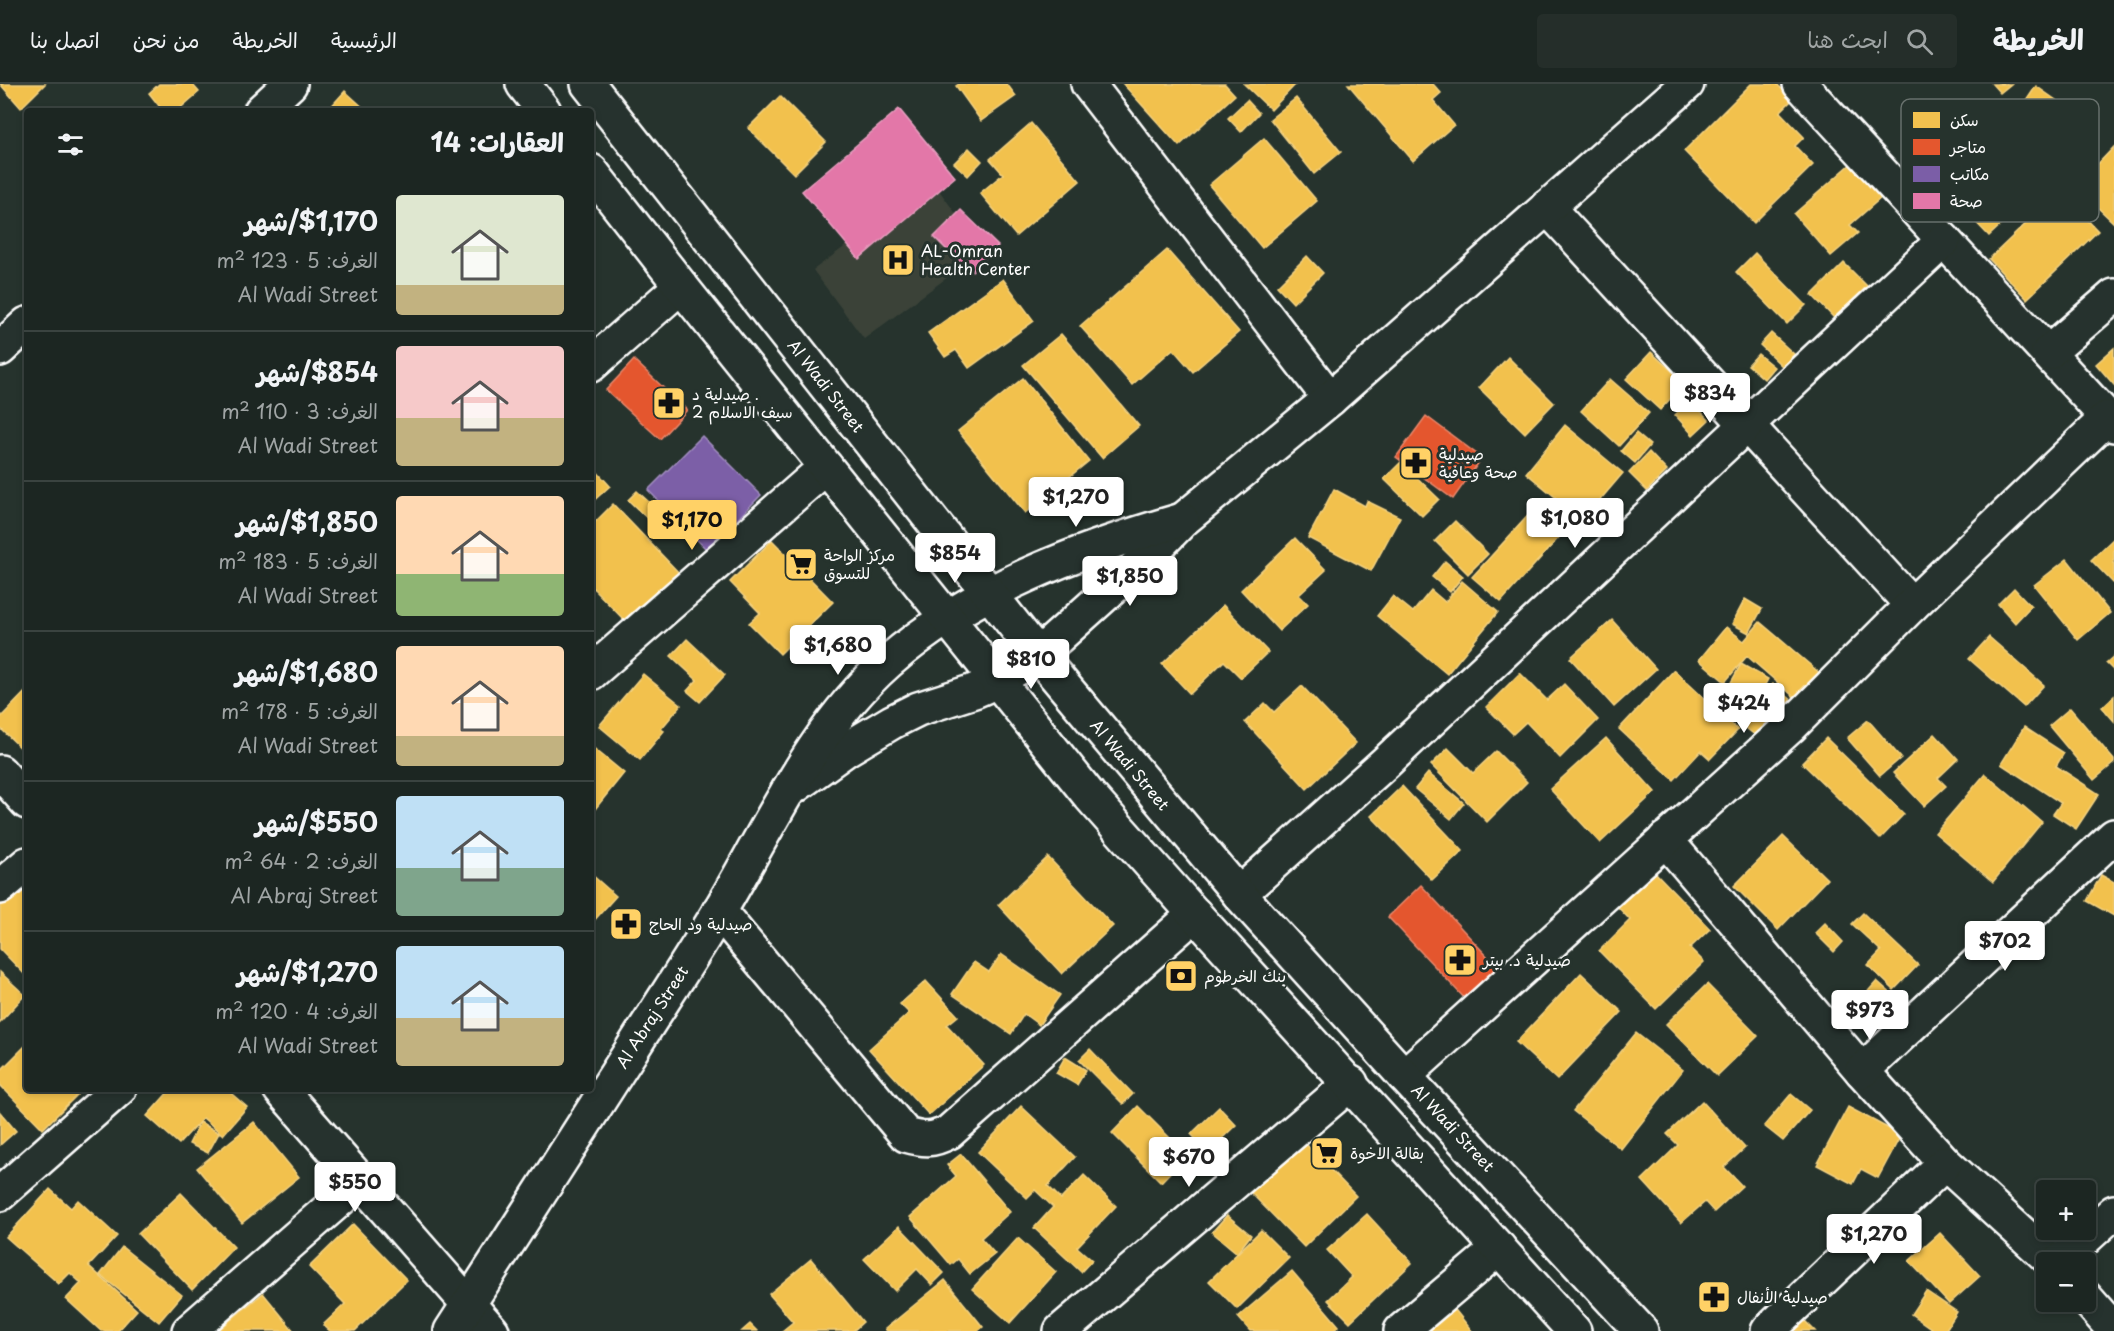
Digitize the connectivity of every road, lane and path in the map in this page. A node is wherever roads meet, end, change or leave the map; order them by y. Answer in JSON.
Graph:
{"nodes":[{"id":1,"x":290,"y":84,"type":"edge"},
{"id":2,"x":523,"y":84,"type":"edge"},
{"id":3,"x":588,"y":84,"type":"edge"},
{"id":4,"x":1088,"y":84,"type":"edge"},
{"id":5,"x":1687,"y":84,"type":"edge"},
{"id":6,"x":1800,"y":84,"type":"edge"},
{"id":7,"x":264,"y":108,"type":"edge"},
{"id":8,"x":542,"y":108,"type":"edge"},
{"id":9,"x":594,"y":175,"type":"edge"},
{"id":10,"x":1901,"y":193,"type":"edge"},
{"id":11,"x":1547,"y":207,"type":"junction"},
{"id":12,"x":1927,"y":222,"type":"edge"},
{"id":13,"x":1944,"y":240,"type":"junction"},
{"id":14,"x":681,"y":286,"type":"junction"},
{"id":15,"x":2114,"y":296,"type":"edge"},
{"id":16,"x":24,"y":327,"type":"edge"},
{"id":17,"x":0,"y":349,"type":"edge"},
{"id":18,"x":2048,"y":353,"type":"junction"},
{"id":19,"x":594,"y":362,"type":"edge"},
{"id":20,"x":1330,"y":399,"type":"junction"},
{"id":21,"x":2111,"y":421,"type":"edge"},
{"id":22,"x":1745,"y":424,"type":"junction"},
{"id":23,"x":826,"y":467,"type":"junction"},
{"id":24,"x":1184,"y":519,"type":"junction"},
{"id":25,"x":990,"y":593,"type":"junction"},
{"id":26,"x":1912,"y":605,"type":"junction"},
{"id":27,"x":948,"y":619,"type":"junction"},
{"id":28,"x":1038,"y":655,"type":"junction"},
{"id":29,"x":594,"y":671,"type":"edge"},
{"id":30,"x":997,"y":681,"type":"junction"},
{"id":31,"x":0,"y":772,"type":"edge"},
{"id":32,"x":788,"y":791,"type":"junction"},
{"id":33,"x":24,"y":799,"type":"edge"},
{"id":34,"x":2114,"y":836,"type":"edge"},
{"id":35,"x":1665,"y":839,"type":"junction"},
{"id":36,"x":24,"y":867,"type":"edge"},
{"id":37,"x":0,"y":887,"type":"edge"},
{"id":38,"x":1239,"y":894,"type":"junction"},
{"id":39,"x":719,"y":911,"type":"junction"},
{"id":40,"x":1195,"y":914,"type":"junction"},
{"id":41,"x":1862,"y":1071,"type":"junction"},
{"id":42,"x":1404,"y":1076,"type":"junction"},
{"id":43,"x":1351,"y":1083,"type":"junction"},
{"id":44,"x":116,"y":1092,"type":"edge"},
{"id":45,"x":282,"y":1092,"type":"edge"},
{"id":46,"x":1945,"y":1163,"type":"junction"},
{"id":47,"x":361,"y":1181,"type":"junction"},
{"id":48,"x":0,"y":1194,"type":"edge"},
{"id":49,"x":2114,"y":1212,"type":"edge"},
{"id":50,"x":1499,"y":1248,"type":"junction"},
{"id":51,"x":2042,"y":1252,"type":"edge"},
{"id":52,"x":2070,"y":1252,"type":"edge"},
{"id":53,"x":2096,"y":1310,"type":"edge"},
{"id":54,"x":460,"y":1318,"type":"edge"},
{"id":55,"x":2114,"y":1330,"type":"edge"},
{"id":56,"x":189,"y":1331,"type":"edge"},
{"id":57,"x":492,"y":1331,"type":"edge"},
{"id":58,"x":1061,"y":1331,"type":"edge"},
{"id":59,"x":1401,"y":1331,"type":"edge"},
{"id":60,"x":1574,"y":1331,"type":"edge"},
{"id":61,"x":1641,"y":1331,"type":"edge"},
{"id":62,"x":1767,"y":1331,"type":"edge"}],
"edges":[{"from":1,"to":7,"type":"street"},
{"from":2,"to":8,"type":"street"},
{"from":3,"to":25,"type":"street","name":"Al Wadi Street"},
{"from":4,"to":20,"type":"street"},
{"from":5,"to":11,"type":"street"},
{"from":6,"to":10,"type":"street"},
{"from":9,"to":14,"type":"street"},
{"from":11,"to":20,"type":"street"},
{"from":11,"to":22,"type":"street"},
{"from":12,"to":13,"type":"street"},
{"from":13,"to":18,"type":"street"},
{"from":13,"to":22,"type":"street"},
{"from":14,"to":19,"type":"street"},
{"from":14,"to":23,"type":"street"},
{"from":15,"to":18,"type":"street"},
{"from":16,"to":17,"type":"street"},
{"from":18,"to":21,"type":"street"},
{"from":20,"to":24,"type":"street"},
{"from":21,"to":26,"type":"street"},
{"from":22,"to":26,"type":"street"},
{"from":22,"to":38,"type":"street"},
{"from":23,"to":27,"type":"street"},
{"from":23,"to":29,"type":"street"},
{"from":24,"to":25,"type":"street","name":"Al Abraj Street"},
{"from":24,"to":28,"type":"street"},
{"from":25,"to":27,"type":"street","name":"Al Abraj Street"},
{"from":25,"to":28,"type":"street","name":"Al Wadi Street"},
{"from":26,"to":35,"type":"street"},
{"from":27,"to":30,"type":"street"},
{"from":27,"to":32,"type":"street","name":"Al Abraj Street"},
{"from":28,"to":30,"type":"street"},
{"from":28,"to":38,"type":"street","name":"Al Wadi Street"},
{"from":30,"to":32,"type":"street"},
{"from":30,"to":40,"type":"street"},
{"from":31,"to":33,"type":"street"},
{"from":32,"to":39,"type":"street","name":"Al Abraj Street"},
{"from":34,"to":41,"type":"street"},
{"from":35,"to":41,"type":"street"},
{"from":35,"to":42,"type":"street"},
{"from":36,"to":37,"type":"street"},
{"from":38,"to":42,"type":"street","name":"Al Wadi Street"},
{"from":39,"to":40,"type":"street"},
{"from":39,"to":54,"type":"street","name":"Al Abraj Street"},
{"from":40,"to":43,"type":"street"},
{"from":41,"to":46,"type":"street"},
{"from":42,"to":61,"type":"street","name":"Al Wadi Street"},
{"from":43,"to":50,"type":"street"},
{"from":43,"to":58,"type":"street"},
{"from":44,"to":48,"type":"street"},
{"from":45,"to":47,"type":"street"},
{"from":46,"to":51,"type":"street"},
{"from":46,"to":62,"type":"street"},
{"from":47,"to":54,"type":"street"},
{"from":47,"to":56,"type":"street"},
{"from":49,"to":52,"type":"street"},
{"from":50,"to":59,"type":"street"},
{"from":50,"to":60,"type":"street"},
{"from":53,"to":55,"type":"street"},
{"from":54,"to":57,"type":"street"}]}
